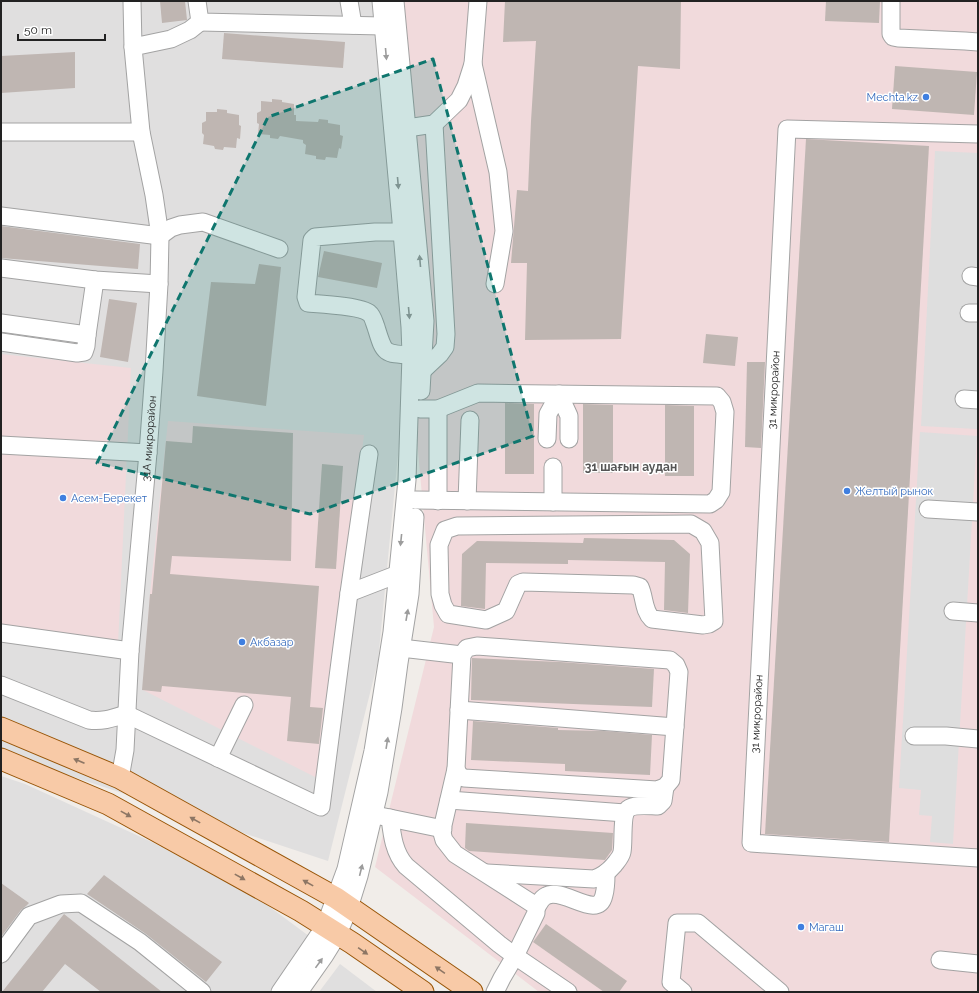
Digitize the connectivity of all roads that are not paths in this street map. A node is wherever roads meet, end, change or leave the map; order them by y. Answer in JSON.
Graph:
{"nodes":[{"id":1,"x":132,"y":1,"type":"edge"},
{"id":2,"x":197,"y":1,"type":"edge"},
{"id":3,"x":349,"y":1,"type":"edge"},
{"id":4,"x":381,"y":1,"type":"edge"},
{"id":5,"x":395,"y":1,"type":"edge"},
{"id":6,"x":478,"y":1,"type":"edge"},
{"id":7,"x":891,"y":1,"type":"edge"},
{"id":8,"x":200,"y":22,"type":"junction"},
{"id":9,"x":353,"y":25,"type":"junction"},
{"id":10,"x":383,"y":26,"type":"junction"},
{"id":11,"x":978,"y":42,"type":"edge"},
{"id":12,"x":133,"y":47,"type":"junction"},
{"id":13,"x":473,"y":64,"type":"junction"},
{"id":14,"x":434,"y":124,"type":"junction"},
{"id":15,"x":407,"y":128,"type":"junction"},
{"id":16,"x":1,"y":132,"type":"edge"},
{"id":17,"x":141,"y":132,"type":"junction"},
{"id":18,"x":978,"y":134,"type":"edge"},
{"id":19,"x":1,"y":216,"type":"edge"},
{"id":20,"x":402,"y":232,"type":"junction"},
{"id":21,"x":160,"y":236,"type":"junction"},
{"id":22,"x":280,"y":249,"type":"dead end"},
{"id":23,"x":1,"y":268,"type":"edge"},
{"id":24,"x":95,"y":280,"type":"junction"},
{"id":25,"x":159,"y":284,"type":"junction"},
{"id":26,"x":495,"y":284,"type":"dead end"},
{"id":27,"x":1,"y":323,"type":"edge"},
{"id":28,"x":87,"y":335,"type":"junction"},
{"id":29,"x":1,"y":342,"type":"edge"},
{"id":30,"x":411,"y":355,"type":"junction"},
{"id":31,"x":423,"y":370,"type":"junction"},
{"id":32,"x":558,"y":394,"type":"junction"},
{"id":33,"x":420,"y":409,"type":"junction"},
{"id":34,"x":438,"y":409,"type":"junction"},
{"id":35,"x":470,"y":420,"type":"dead end"},
{"id":36,"x":547,"y":439,"type":"dead end"},
{"id":37,"x":569,"y":439,"type":"dead end"},
{"id":38,"x":1,"y":445,"type":"edge"},
{"id":39,"x":148,"y":453,"type":"junction"},
{"id":40,"x":369,"y":454,"type":"dead end"},
{"id":41,"x":553,"y":467,"type":"dead end"},
{"id":42,"x":415,"y":500,"type":"junction"},
{"id":43,"x":438,"y":501,"type":"junction"},
{"id":44,"x":467,"y":501,"type":"junction"},
{"id":45,"x":553,"y":502,"type":"junction"},
{"id":46,"x":928,"y":509,"type":"dead end"},
{"id":47,"x":978,"y":512,"type":"edge"},
{"id":48,"x":413,"y":545,"type":"junction"},
{"id":49,"x":439,"y":545,"type":"junction"},
{"id":50,"x":398,"y":574,"type":"junction"},
{"id":51,"x":349,"y":593,"type":"junction"},
{"id":52,"x":952,"y":611,"type":"dead end"},
{"id":53,"x":978,"y":613,"type":"edge"},
{"id":54,"x":1,"y":633,"type":"edge"},
{"id":55,"x":401,"y":648,"type":"junction"},
{"id":56,"x":130,"y":652,"type":"junction"},
{"id":57,"x":462,"y":655,"type":"junction"},
{"id":58,"x":1,"y":685,"type":"edge"},
{"id":59,"x":244,"y":705,"type":"dead end"},
{"id":60,"x":459,"y":710,"type":"junction"},
{"id":61,"x":126,"y":714,"type":"junction"},
{"id":62,"x":675,"y":727,"type":"junction"},
{"id":63,"x":1,"y":728,"type":"edge"},
{"id":64,"x":914,"y":736,"type":"dead end"},
{"id":65,"x":978,"y":738,"type":"edge"},
{"id":66,"x":218,"y":758,"type":"junction"},
{"id":67,"x":1,"y":759,"type":"edge"},
{"id":68,"x":456,"y":769,"type":"junction"},
{"id":69,"x":120,"y":778,"type":"junction"},
{"id":70,"x":666,"y":787,"type":"junction"},
{"id":71,"x":449,"y":800,"type":"junction"},
{"id":72,"x":108,"y":804,"type":"junction"},
{"id":73,"x":625,"y":813,"type":"junction"},
{"id":74,"x":382,"y":817,"type":"junction"},
{"id":75,"x":443,"y":829,"type":"junction"},
{"id":76,"x":978,"y":858,"type":"edge"},
{"id":77,"x":484,"y":873,"type":"junction"},
{"id":78,"x":606,"y":873,"type":"junction"},
{"id":79,"x":343,"y":903,"type":"junction"},
{"id":80,"x":536,"y":908,"type":"junction"},
{"id":81,"x":332,"y":930,"type":"junction"},
{"id":82,"x":2,"y":951,"type":"edge"},
{"id":83,"x":515,"y":956,"type":"junction"},
{"id":84,"x":940,"y":960,"type":"dead end"},
{"id":85,"x":978,"y":964,"type":"edge"},
{"id":86,"x":202,"y":992,"type":"edge"},
{"id":87,"x":280,"y":992,"type":"edge"},
{"id":88,"x":299,"y":992,"type":"edge"},
{"id":89,"x":423,"y":992,"type":"edge"},
{"id":90,"x":472,"y":992,"type":"edge"},
{"id":91,"x":495,"y":992,"type":"edge"},
{"id":92,"x":568,"y":992,"type":"edge"},
{"id":93,"x":683,"y":992,"type":"edge"},
{"id":94,"x":780,"y":992,"type":"edge"}],
"edges":[{"from":1,"to":12,"type":"street","name":"31А микрорайон"},
{"from":2,"to":8,"type":"street"},
{"from":3,"to":9,"type":"street"},
{"from":4,"to":10,"type":"street"},
{"from":5,"to":15,"type":"street"},
{"from":6,"to":13,"type":"street"},
{"from":7,"to":11,"type":"street"},
{"from":8,"to":9,"type":"street"},
{"from":8,"to":12,"type":"street"},
{"from":9,"to":10,"type":"street"},
{"from":10,"to":20,"type":"street","one_way":true},
{"from":12,"to":17,"type":"street","name":"31А микрорайон"},
{"from":13,"to":14,"type":"street"},
{"from":13,"to":26,"type":"street"},
{"from":14,"to":15,"type":"street"},
{"from":14,"to":31,"type":"street"},
{"from":31,"to":15,"type":"street","one_way":true},
{"from":16,"to":17,"type":"street"},
{"from":17,"to":21,"type":"street","name":"31А микрорайон"},
{"from":18,"to":76,"type":"street","name":"31 микрорайон"},
{"from":19,"to":21,"type":"street"},
{"from":20,"to":30,"type":"street","one_way":true},
{"from":20,"to":30,"type":"street"},
{"from":21,"to":22,"type":"street"},
{"from":21,"to":25,"type":"street","name":"31А микрорайон"},
{"from":23,"to":24,"type":"street"},
{"from":24,"to":25,"type":"street"},
{"from":24,"to":28,"type":"street"},
{"from":25,"to":39,"type":"street","name":"31А микрорайон"},
{"from":27,"to":28,"type":"street"},
{"from":28,"to":29,"type":"street"},
{"from":30,"to":50,"type":"street","one_way":true},
{"from":31,"to":33,"type":"street"},
{"from":32,"to":34,"type":"street"},
{"from":32,"to":36,"type":"street"},
{"from":32,"to":37,"type":"street"},
{"from":32,"to":45,"type":"street"},
{"from":33,"to":34,"type":"street"},
{"from":33,"to":42,"type":"street"},
{"from":34,"to":43,"type":"street"},
{"from":35,"to":44,"type":"street"},
{"from":38,"to":39,"type":"street"},
{"from":39,"to":56,"type":"street","name":"31А микрорайон"},
{"from":40,"to":51,"type":"street"},
{"from":41,"to":45,"type":"street"},
{"from":42,"to":43,"type":"street"},
{"from":42,"to":48,"type":"street"},
{"from":43,"to":44,"type":"street"},
{"from":44,"to":45,"type":"street"},
{"from":46,"to":47,"type":"street"},
{"from":48,"to":49,"type":"street"},
{"from":55,"to":48,"type":"street","one_way":true},
{"from":49,"to":49,"type":"street"},
{"from":50,"to":51,"type":"street"},
{"from":50,"to":79,"type":"street"},
{"from":51,"to":66,"type":"street"},
{"from":52,"to":53,"type":"street"},
{"from":54,"to":56,"type":"street"},
{"from":55,"to":57,"type":"street"},
{"from":74,"to":55,"type":"street","one_way":true},
{"from":56,"to":61,"type":"street","name":"31А микрорайон"},
{"from":57,"to":60,"type":"street"},
{"from":57,"to":62,"type":"street"},
{"from":58,"to":61,"type":"street"},
{"from":59,"to":66,"type":"street"},
{"from":60,"to":62,"type":"street"},
{"from":60,"to":68,"type":"street"},
{"from":61,"to":66,"type":"street"},
{"from":61,"to":69,"type":"street","name":"31А микрорайон"},
{"from":62,"to":70,"type":"street"},
{"from":69,"to":63,"type":"main road","one_way":true},
{"from":64,"to":65,"type":"street"},
{"from":67,"to":72,"type":"main road"},
{"from":68,"to":70,"type":"street"},
{"from":68,"to":71,"type":"street"},
{"from":69,"to":72,"type":"main road"},
{"from":79,"to":69,"type":"main road","one_way":true},
{"from":70,"to":73,"type":"street"},
{"from":71,"to":73,"type":"street"},
{"from":71,"to":75,"type":"street"},
{"from":72,"to":81,"type":"main road","one_way":true},
{"from":73,"to":78,"type":"street"},
{"from":74,"to":75,"type":"street"},
{"from":79,"to":74,"type":"street","one_way":true},
{"from":74,"to":83,"type":"street"},
{"from":75,"to":77,"type":"street"},
{"from":77,"to":78,"type":"street"},
{"from":77,"to":80,"type":"street"},
{"from":78,"to":80,"type":"street"},
{"from":79,"to":81,"type":"street"},
{"from":90,"to":79,"type":"main road","one_way":true},
{"from":80,"to":83,"type":"street"},
{"from":81,"to":87,"type":"street"},
{"from":88,"to":81,"type":"street","one_way":true},
{"from":81,"to":89,"type":"main road","one_way":true},
{"from":82,"to":86,"type":"street"},
{"from":83,"to":91,"type":"street"},
{"from":83,"to":92,"type":"street"},
{"from":84,"to":85,"type":"street"},
{"from":93,"to":94,"type":"street"}]}
